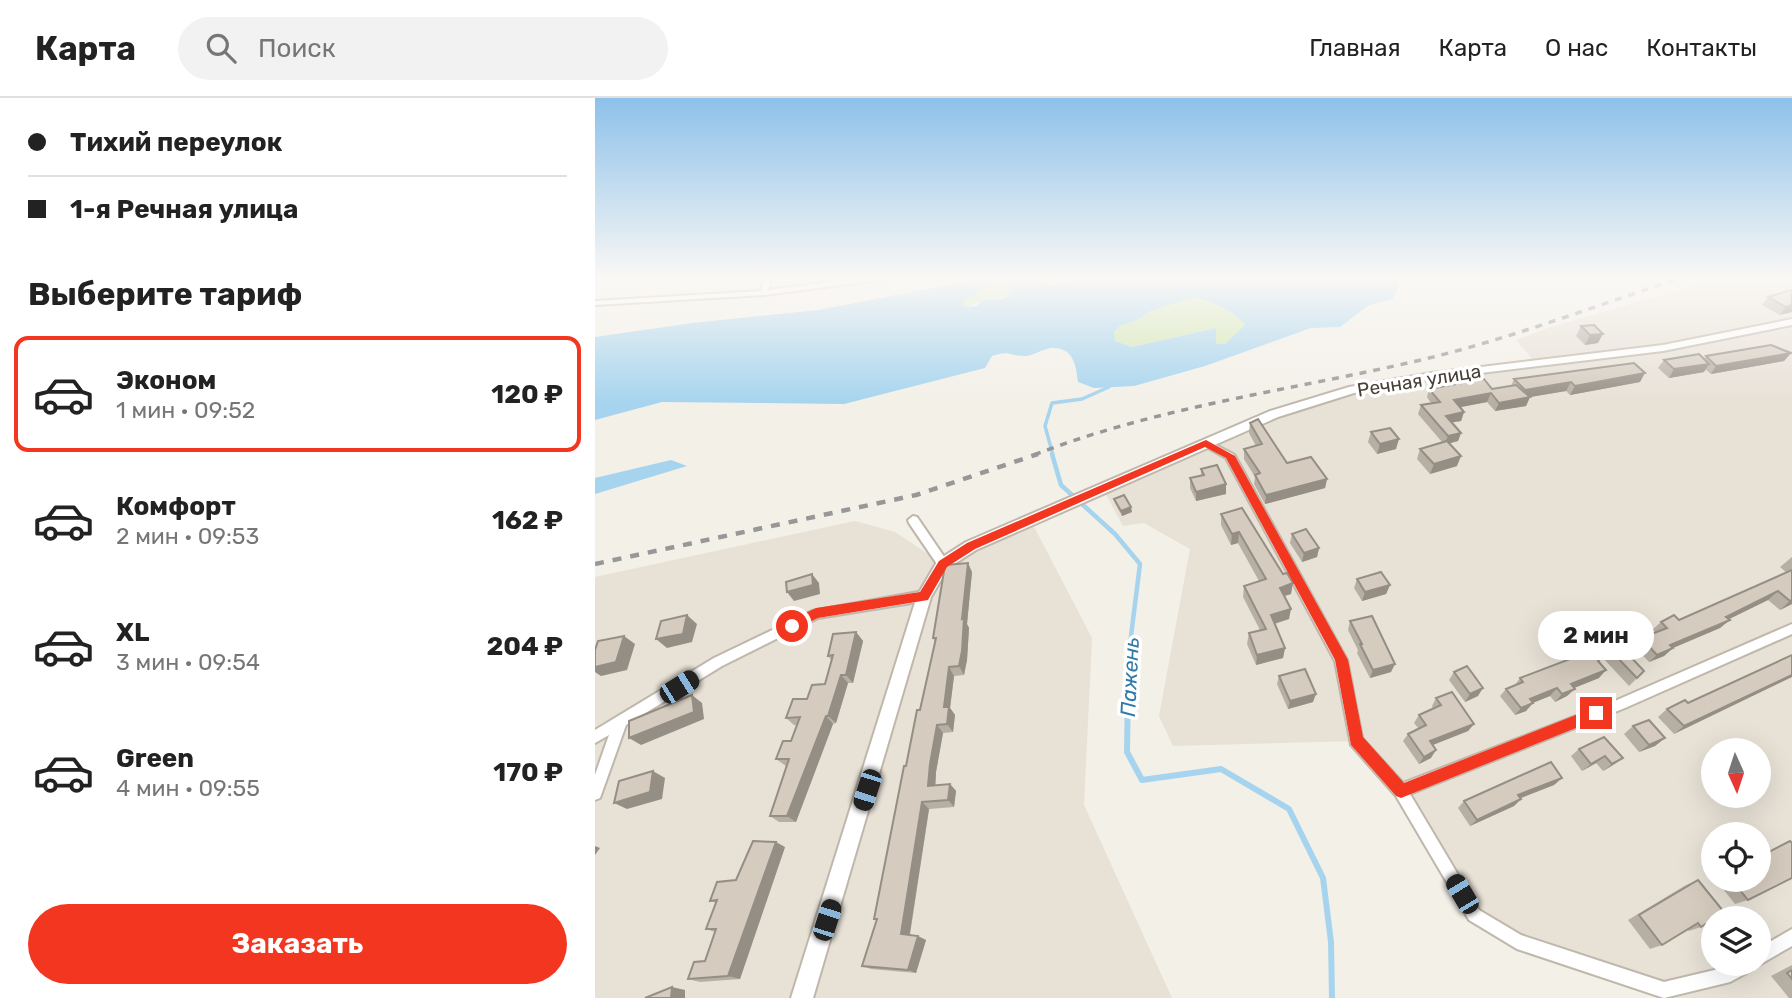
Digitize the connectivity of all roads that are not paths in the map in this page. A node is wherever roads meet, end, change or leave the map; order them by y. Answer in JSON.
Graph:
{"nodes":[{"id":1,"x":1792,"y":322,"type":"edge"},
{"id":2,"x":1206,"y":443,"type":"junction"},
{"id":3,"x":913,"y":520,"type":"dead end"},
{"id":4,"x":943,"y":564,"type":"junction"},
{"id":5,"x":924,"y":596,"type":"junction"},
{"id":6,"x":1792,"y":629,"type":"edge"},
{"id":7,"x":619,"y":723,"type":"junction"},
{"id":8,"x":595,"y":737,"type":"edge"},
{"id":9,"x":1401,"y":791,"type":"junction"},
{"id":10,"x":595,"y":793,"type":"edge"},
{"id":11,"x":1792,"y":937,"type":"edge"},
{"id":12,"x":1771,"y":950,"type":"edge"},
{"id":13,"x":1722,"y":976,"type":"edge"},
{"id":14,"x":802,"y":998,"type":"edge"}],
"edges":[{"from":1,"to":2,"type":"street","name":"Речная улица"},
{"from":2,"to":4,"type":"street","name":"Речная улица"},
{"from":2,"to":9,"type":"street"},
{"from":3,"to":4,"type":"street"},
{"from":4,"to":5,"type":"street"},
{"from":5,"to":7,"type":"street"},
{"from":5,"to":14,"type":"street"},
{"from":6,"to":9,"type":"street"},
{"from":7,"to":8,"type":"street"},
{"from":7,"to":10,"type":"street"},
{"from":9,"to":13,"type":"street"},
{"from":11,"to":12,"type":"street"}]}
